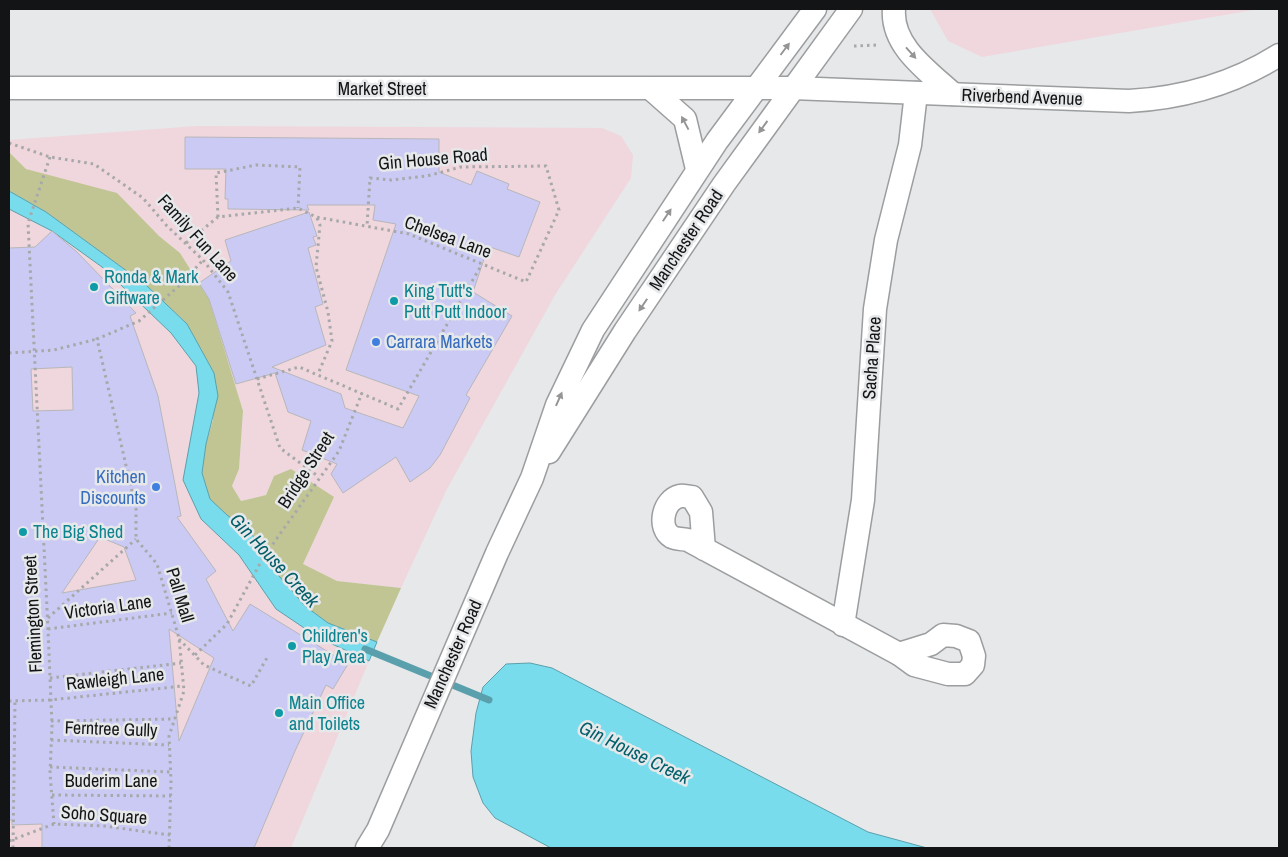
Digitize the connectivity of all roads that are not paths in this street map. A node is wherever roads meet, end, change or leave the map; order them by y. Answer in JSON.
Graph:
{"nodes":[{"id":1,"x":815,"y":9,"type":"edge"},
{"id":2,"x":851,"y":9,"type":"edge"},
{"id":3,"x":894,"y":9,"type":"edge"},
{"id":4,"x":1279,"y":55,"type":"edge"},
{"id":5,"x":9,"y":88,"type":"edge"},
{"id":6,"x":756,"y":88,"type":"junction"},
{"id":7,"x":792,"y":88,"type":"junction"},
{"id":8,"x":651,"y":89,"type":"junction"},
{"id":9,"x":916,"y":93,"type":"junction"},
{"id":10,"x":953,"y":94,"type":"junction"},
{"id":11,"x":698,"y":169,"type":"junction"},
{"id":12,"x":532,"y":478,"type":"junction"},
{"id":13,"x":696,"y":544,"type":"dead end"},
{"id":14,"x":843,"y":625,"type":"junction"},
{"id":15,"x":899,"y":654,"type":"dead end"},
{"id":16,"x":373,"y":842,"type":"edge"}],
"edges":[{"from":6,"to":1,"type":"street","name":"Manchester Road","one_way":true},
{"from":2,"to":7,"type":"street","name":"Manchester Road"},
{"from":3,"to":10,"type":"street","one_way":true},
{"from":4,"to":10,"type":"street","name":"Riverbend Avenue"},
{"from":5,"to":8,"type":"street","name":"Market Street"},
{"from":6,"to":7,"type":"street","name":"Riverbend Avenue"},
{"from":6,"to":8,"type":"street","name":"Market Street"},
{"from":6,"to":11,"type":"street","name":"Manchester Road"},
{"from":7,"to":9,"type":"street","name":"Riverbend Avenue"},
{"from":7,"to":12,"type":"street","name":"Manchester Road","one_way":true},
{"from":11,"to":8,"type":"street","one_way":true},
{"from":9,"to":10,"type":"street","name":"Riverbend Avenue"},
{"from":9,"to":14,"type":"street","name":"Sacha Place"},
{"from":12,"to":11,"type":"street","name":"Manchester Road","one_way":true},
{"from":12,"to":16,"type":"street","name":"Manchester Road"},
{"from":13,"to":14,"type":"street"},
{"from":14,"to":15,"type":"street"}]}
